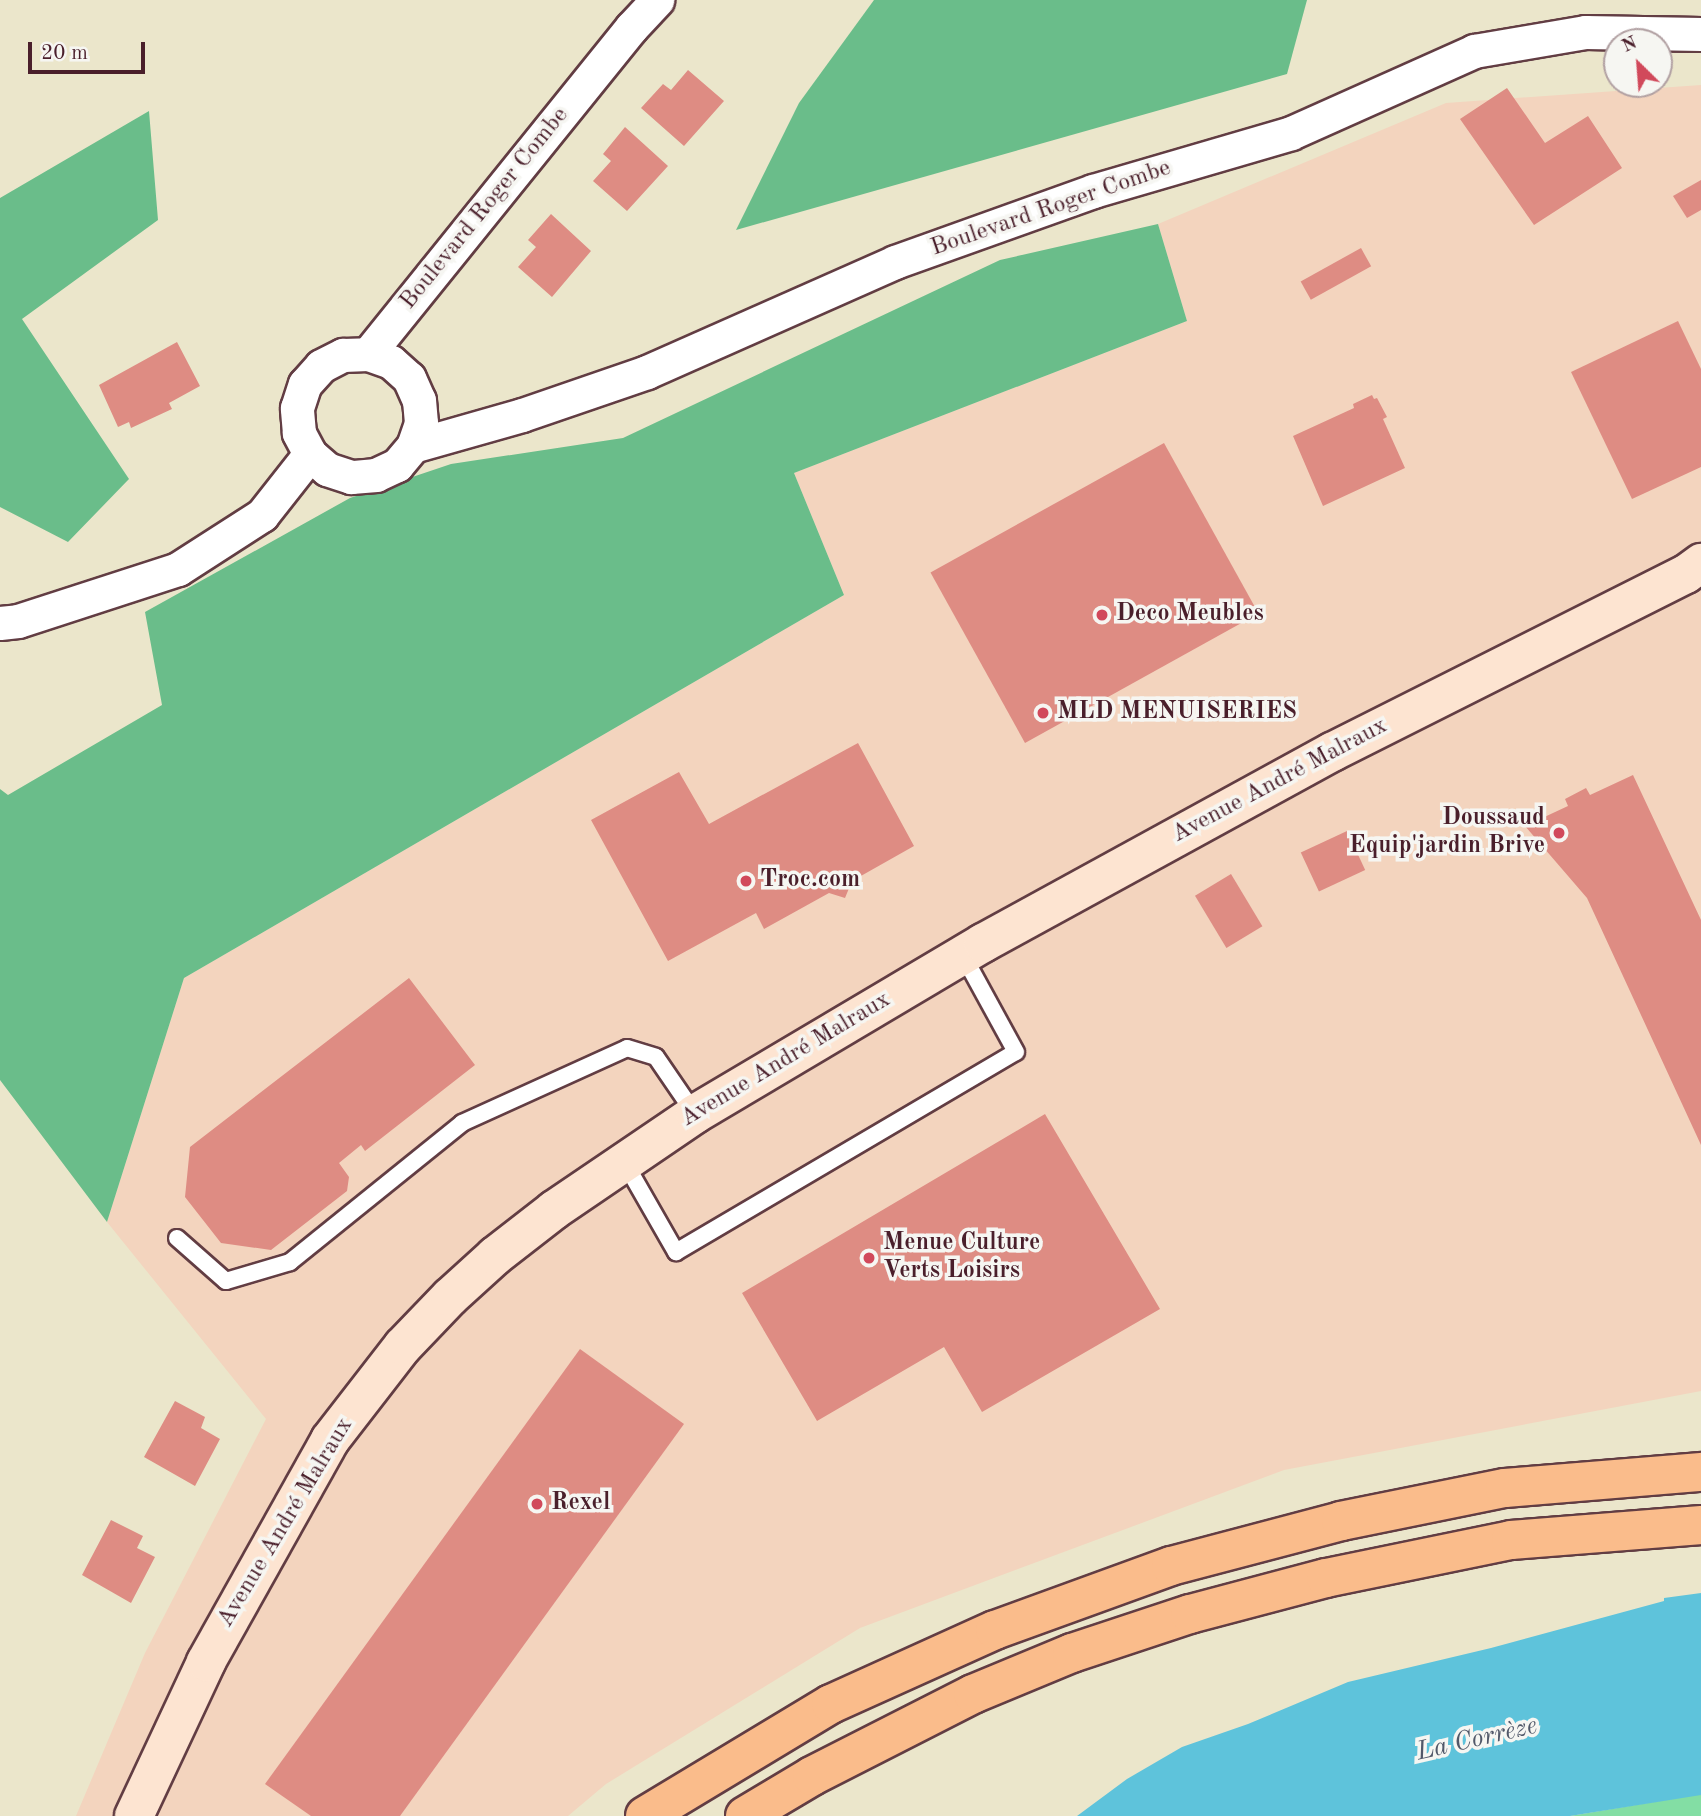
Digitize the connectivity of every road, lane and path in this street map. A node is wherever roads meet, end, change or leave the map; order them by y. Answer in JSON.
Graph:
{"nodes":[{"id":1,"x":657,"y":0,"type":"edge"},
{"id":2,"x":1701,"y":34,"type":"edge"},
{"id":3,"x":368,"y":354,"type":"junction"},
{"id":4,"x":413,"y":446,"type":"junction"},
{"id":5,"x":310,"y":454,"type":"junction"},
{"id":6,"x":1696,"y":569,"type":"edge"},
{"id":7,"x":6,"y":630,"type":"edge"},
{"id":8,"x":963,"y":956,"type":"junction"},
{"id":9,"x":695,"y":1114,"type":"junction"},
{"id":10,"x":623,"y":1161,"type":"junction"},
{"id":11,"x":177,"y":1238,"type":"dead end"},
{"id":12,"x":1701,"y":1472,"type":"edge"},
{"id":13,"x":1701,"y":1525,"type":"edge"},
{"id":14,"x":134,"y":1816,"type":"edge"},
{"id":15,"x":645,"y":1816,"type":"edge"},
{"id":16,"x":745,"y":1816,"type":"edge"}],
"edges":[{"from":1,"to":3,"type":"street","name":"Boulevard Roger Combe"},
{"from":2,"to":4,"type":"street","name":"Boulevard Roger Combe"},
{"from":3,"to":4,"type":"street"},
{"from":3,"to":5,"type":"street"},
{"from":4,"to":5,"type":"street","name":"Boulevard Roger Combe"},
{"from":5,"to":7,"type":"street"},
{"from":6,"to":8,"type":"street","name":"Avenue André Malraux"},
{"from":8,"to":9,"type":"street","name":"Avenue André Malraux"},
{"from":8,"to":10,"type":"lane"},
{"from":9,"to":10,"type":"street","name":"Avenue André Malraux"},
{"from":9,"to":11,"type":"lane"},
{"from":10,"to":14,"type":"street","name":"Avenue André Malraux"},
{"from":12,"to":15,"type":"highway"},
{"from":13,"to":16,"type":"highway"}]}
